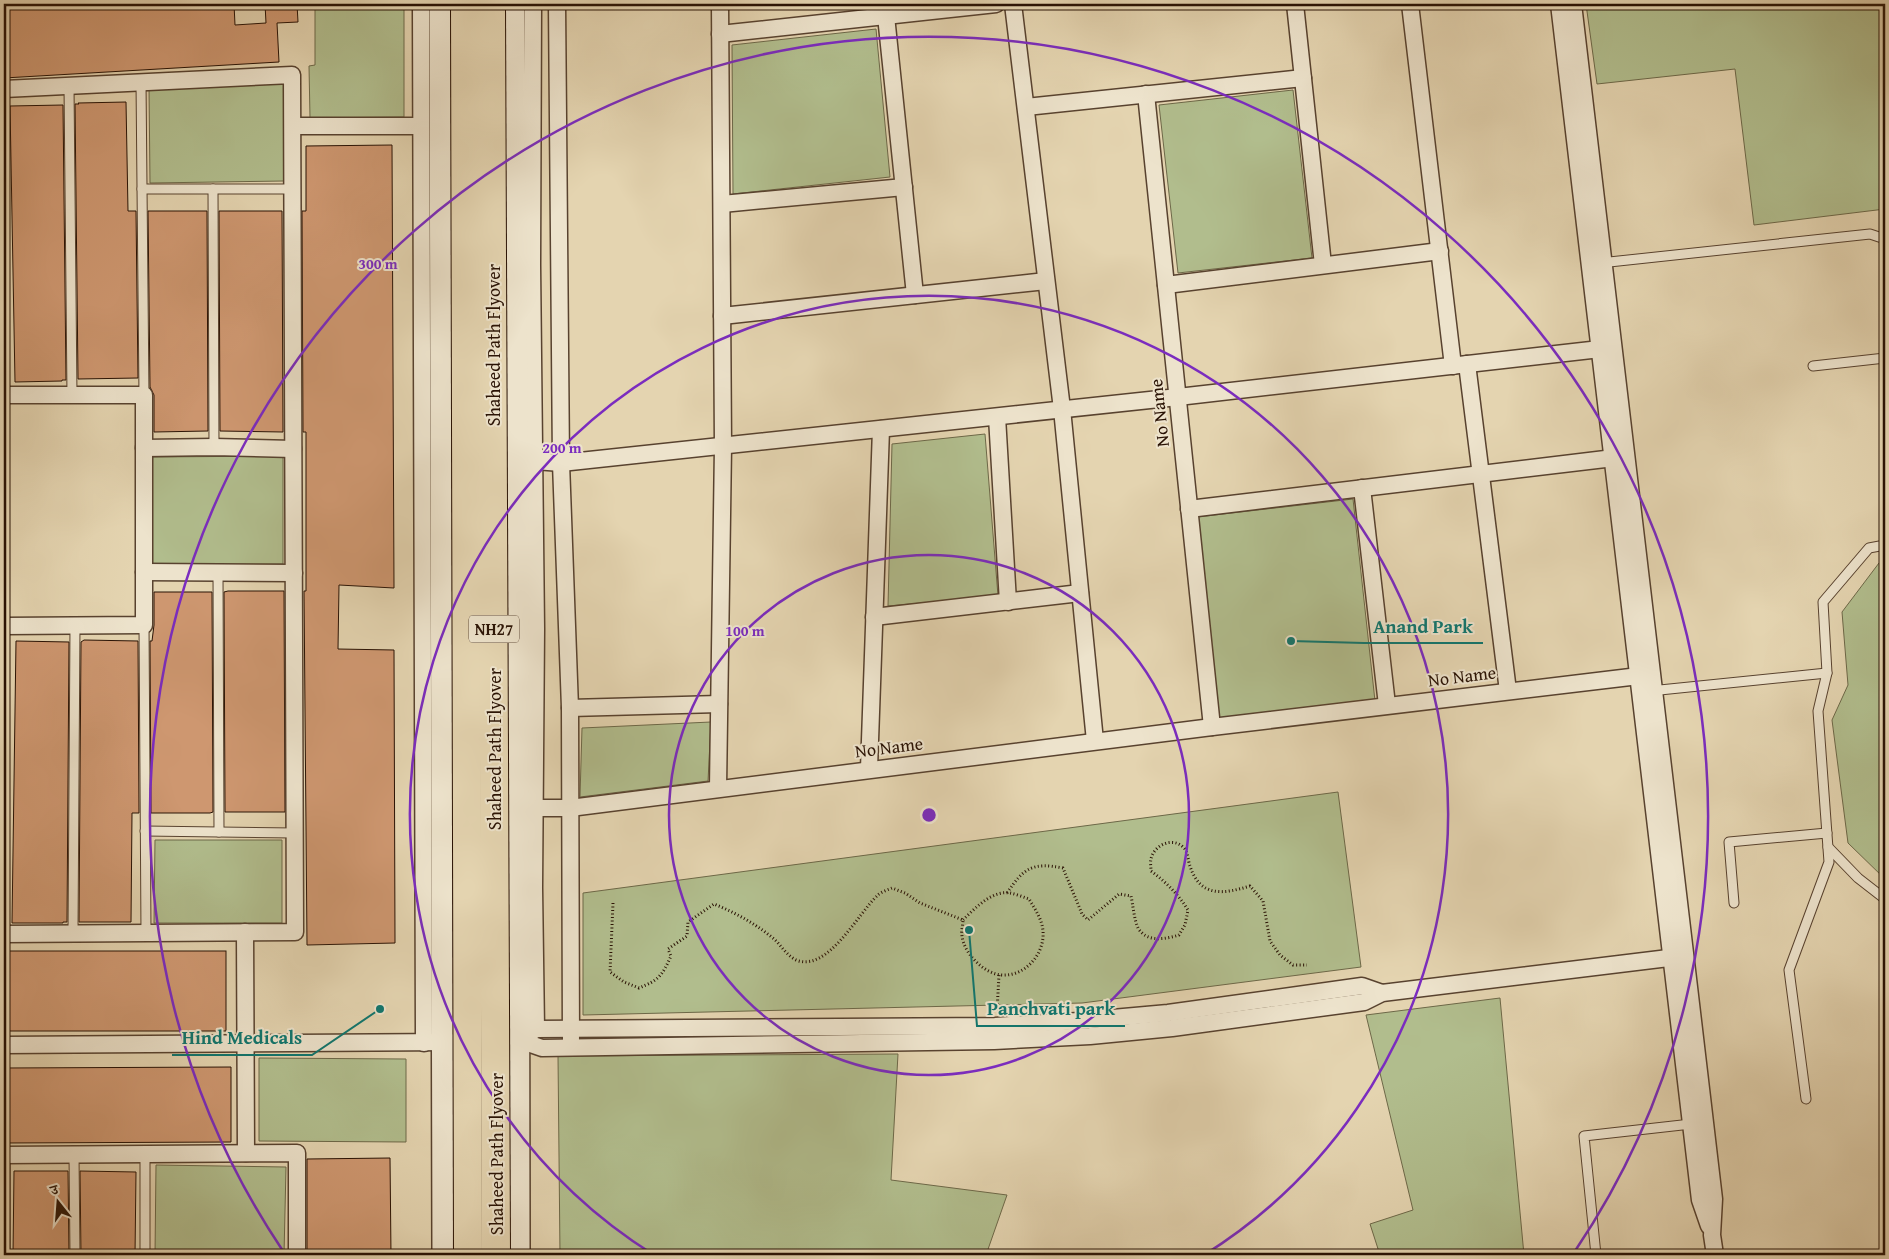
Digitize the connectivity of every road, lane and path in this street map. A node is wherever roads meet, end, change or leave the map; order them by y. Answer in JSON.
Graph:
{"nodes":[{"id":1,"x":421,"y":4,"type":"edge"},
{"id":2,"x":440,"y":4,"type":"edge"},
{"id":3,"x":465,"y":4,"type":"edge"},
{"id":4,"x":491,"y":4,"type":"edge"},
{"id":5,"x":514,"y":4,"type":"edge"},
{"id":6,"x":533,"y":4,"type":"edge"},
{"id":7,"x":556,"y":4,"type":"edge"},
{"id":8,"x":720,"y":4,"type":"edge"},
{"id":9,"x":996,"y":4,"type":"edge"},
{"id":10,"x":1013,"y":4,"type":"edge"},
{"id":11,"x":1295,"y":4,"type":"edge"},
{"id":12,"x":1410,"y":4,"type":"edge"},
{"id":13,"x":1559,"y":4,"type":"edge"},
{"id":14,"x":1573,"y":4,"type":"edge"},
{"id":15,"x":886,"y":16,"type":"junction"},
{"id":16,"x":720,"y":34,"type":"junction"},
{"id":17,"x":1303,"y":78,"type":"junction"},
{"id":18,"x":141,"y":82,"type":"junction"},
{"id":19,"x":69,"y":86,"type":"junction"},
{"id":20,"x":4,"y":89,"type":"edge"},
{"id":21,"x":1146,"y":94,"type":"junction"},
{"id":22,"x":1026,"y":107,"type":"junction"},
{"id":23,"x":293,"y":126,"type":"junction"},
{"id":24,"x":421,"y":126,"type":"junction"},
{"id":25,"x":904,"y":187,"type":"junction"},
{"id":26,"x":142,"y":189,"type":"junction"},
{"id":27,"x":213,"y":189,"type":"junction"},
{"id":28,"x":293,"y":189,"type":"junction"},
{"id":29,"x":722,"y":204,"type":"junction"},
{"id":30,"x":1885,"y":239,"type":"edge"},
{"id":31,"x":1440,"y":251,"type":"junction"},
{"id":32,"x":1596,"y":263,"type":"junction"},
{"id":33,"x":1323,"y":265,"type":"junction"},
{"id":34,"x":1046,"y":281,"type":"junction"},
{"id":35,"x":1166,"y":285,"type":"junction"},
{"id":36,"x":915,"y":295,"type":"junction"},
{"id":37,"x":722,"y":316,"type":"junction"},
{"id":38,"x":1600,"y":349,"type":"junction"},
{"id":39,"x":1885,"y":358,"type":"edge"},
{"id":40,"x":1460,"y":365,"type":"junction"},
{"id":41,"x":1813,"y":366,"type":"dead end"},
{"id":42,"x":4,"y":395,"type":"edge"},
{"id":43,"x":72,"y":395,"type":"junction"},
{"id":44,"x":144,"y":395,"type":"junction"},
{"id":45,"x":1178,"y":397,"type":"junction"},
{"id":46,"x":1062,"y":409,"type":"junction"},
{"id":47,"x":997,"y":417,"type":"junction"},
{"id":48,"x":881,"y":429,"type":"junction"},
{"id":49,"x":723,"y":446,"type":"junction"},
{"id":50,"x":214,"y":447,"type":"junction"},
{"id":51,"x":144,"y":448,"type":"junction"},
{"id":52,"x":294,"y":449,"type":"junction"},
{"id":53,"x":1619,"y":457,"type":"junction"},
{"id":54,"x":535,"y":461,"type":"junction"},
{"id":55,"x":561,"y":463,"type":"junction"},
{"id":56,"x":1481,"y":474,"type":"junction"},
{"id":57,"x":1362,"y":488,"type":"junction"},
{"id":58,"x":1189,"y":509,"type":"junction"},
{"id":59,"x":1885,"y":545,"type":"edge"},
{"id":60,"x":144,"y":572,"type":"junction"},
{"id":61,"x":218,"y":573,"type":"junction"},
{"id":62,"x":294,"y":573,"type":"junction"},
{"id":63,"x":1080,"y":593,"type":"junction"},
{"id":64,"x":1008,"y":602,"type":"junction"},
{"id":65,"x":874,"y":617,"type":"junction"},
{"id":66,"x":75,"y":625,"type":"junction"},
{"id":67,"x":144,"y":625,"type":"junction"},
{"id":68,"x":4,"y":626,"type":"edge"},
{"id":69,"x":1827,"y":673,"type":"junction"},
{"id":70,"x":1646,"y":683,"type":"junction"},
{"id":71,"x":1508,"y":691,"type":"junction"},
{"id":72,"x":719,"y":704,"type":"junction"},
{"id":73,"x":1387,"y":705,"type":"junction"},
{"id":74,"x":570,"y":708,"type":"junction"},
{"id":75,"x":1212,"y":727,"type":"junction"},
{"id":76,"x":4,"y":733,"type":"edge"},
{"id":77,"x":1095,"y":741,"type":"junction"},
{"id":78,"x":869,"y":769,"type":"junction"},
{"id":79,"x":718,"y":788,"type":"junction"},
{"id":80,"x":536,"y":808,"type":"junction"},
{"id":81,"x":570,"y":808,"type":"junction"},
{"id":82,"x":145,"y":831,"type":"junction"},
{"id":83,"x":219,"y":832,"type":"junction"},
{"id":84,"x":1827,"y":832,"type":"junction"},
{"id":85,"x":295,"y":833,"type":"junction"},
{"id":86,"x":4,"y":834,"type":"edge"},
{"id":87,"x":1828,"y":847,"type":"junction"},
{"id":88,"x":1007,"y":892,"type":"junction"},
{"id":89,"x":1885,"y":899,"type":"edge"},
{"id":90,"x":613,"y":903,"type":"dead end"},
{"id":91,"x":1734,"y":904,"type":"dead end"},
{"id":92,"x":4,"y":912,"type":"edge"},
{"id":93,"x":963,"y":920,"type":"junction"},
{"id":94,"x":245,"y":932,"type":"junction"},
{"id":95,"x":73,"y":933,"type":"junction"},
{"id":96,"x":146,"y":933,"type":"junction"},
{"id":97,"x":4,"y":934,"type":"edge"},
{"id":98,"x":1678,"y":957,"type":"junction"},
{"id":99,"x":1308,"y":965,"type":"dead end"},
{"id":100,"x":999,"y":975,"type":"junction"},
{"id":101,"x":1382,"y":992,"type":"junction"},
{"id":102,"x":995,"y":1026,"type":"junction"},
{"id":103,"x":571,"y":1029,"type":"junction"},
{"id":104,"x":528,"y":1035,"type":"junction"},
{"id":105,"x":433,"y":1043,"type":"junction"},
{"id":106,"x":246,"y":1044,"type":"junction"},
{"id":107,"x":4,"y":1045,"type":"edge"},
{"id":108,"x":571,"y":1047,"type":"junction"},
{"id":109,"x":1806,"y":1099,"type":"dead end"},
{"id":110,"x":1691,"y":1124,"type":"junction"},
{"id":111,"x":246,"y":1153,"type":"junction"},
{"id":112,"x":145,"y":1154,"type":"junction"},
{"id":113,"x":4,"y":1155,"type":"edge"},
{"id":114,"x":74,"y":1155,"type":"junction"},
{"id":115,"x":1712,"y":1235,"type":"junction"},
{"id":116,"x":4,"y":1255,"type":"edge"},
{"id":117,"x":75,"y":1255,"type":"edge"},
{"id":118,"x":145,"y":1255,"type":"edge"},
{"id":119,"x":297,"y":1255,"type":"edge"},
{"id":120,"x":443,"y":1255,"type":"edge"},
{"id":121,"x":468,"y":1255,"type":"edge"},
{"id":122,"x":496,"y":1255,"type":"edge"},
{"id":123,"x":519,"y":1255,"type":"edge"},
{"id":124,"x":1596,"y":1255,"type":"edge"},
{"id":125,"x":1715,"y":1255,"type":"edge"}],
"edges":[{"from":1,"to":24,"type":"street"},
{"from":2,"to":105,"type":"street"},
{"from":3,"to":121,"type":"highway","name":"Shaheed Path Flyover","number":"NH27","bridge":true},
{"from":4,"to":122,"type":"highway","name":"Shaheed Path Flyover","number":"NH27","bridge":true},
{"from":5,"to":104,"type":"street"},
{"from":6,"to":54,"type":"street"},
{"from":7,"to":55,"type":"street"},
{"from":8,"to":16,"type":"street"},
{"from":9,"to":15,"type":"street"},
{"from":10,"to":22,"type":"street"},
{"from":11,"to":17,"type":"street"},
{"from":12,"to":31,"type":"street","name":"No Name"},
{"from":13,"to":32,"type":"street"},
{"from":14,"to":32,"type":"street"},
{"from":15,"to":16,"type":"street"},
{"from":15,"to":25,"type":"street"},
{"from":16,"to":29,"type":"street"},
{"from":17,"to":21,"type":"street"},
{"from":17,"to":33,"type":"street"},
{"from":18,"to":19,"type":"street"},
{"from":18,"to":23,"type":"street"},
{"from":18,"to":26,"type":"lane"},
{"from":19,"to":20,"type":"street"},
{"from":19,"to":43,"type":"lane"},
{"from":21,"to":22,"type":"street"},
{"from":21,"to":35,"type":"street","name":"No Name"},
{"from":22,"to":34,"type":"street"},
{"from":23,"to":24,"type":"street"},
{"from":23,"to":28,"type":"street"},
{"from":24,"to":105,"type":"street"},
{"from":25,"to":29,"type":"street"},
{"from":25,"to":36,"type":"street"},
{"from":26,"to":27,"type":"lane"},
{"from":26,"to":44,"type":"lane"},
{"from":27,"to":28,"type":"lane"},
{"from":27,"to":50,"type":"lane"},
{"from":28,"to":52,"type":"street"},
{"from":29,"to":37,"type":"street"},
{"from":30,"to":32,"type":"lane"},
{"from":31,"to":33,"type":"street"},
{"from":31,"to":40,"type":"street","name":"No Name"},
{"from":32,"to":38,"type":"street"},
{"from":32,"to":53,"type":"street"},
{"from":33,"to":35,"type":"street"},
{"from":34,"to":36,"type":"street"},
{"from":34,"to":46,"type":"street"},
{"from":35,"to":45,"type":"street","name":"No Name"},
{"from":36,"to":37,"type":"street"},
{"from":37,"to":49,"type":"street"},
{"from":38,"to":40,"type":"street"},
{"from":38,"to":53,"type":"street"},
{"from":39,"to":41,"type":"lane"},
{"from":40,"to":45,"type":"street"},
{"from":40,"to":56,"type":"street","name":"No Name"},
{"from":42,"to":43,"type":"street"},
{"from":43,"to":44,"type":"street"},
{"from":44,"to":51,"type":"street"},
{"from":45,"to":46,"type":"street"},
{"from":45,"to":58,"type":"street","name":"No Name"},
{"from":46,"to":47,"type":"street"},
{"from":46,"to":63,"type":"street"},
{"from":47,"to":48,"type":"street"},
{"from":47,"to":64,"type":"street"},
{"from":48,"to":49,"type":"street"},
{"from":48,"to":65,"type":"street"},
{"from":49,"to":55,"type":"street"},
{"from":49,"to":72,"type":"street"},
{"from":50,"to":51,"type":"street"},
{"from":50,"to":52,"type":"street"},
{"from":51,"to":60,"type":"street"},
{"from":52,"to":62,"type":"street"},
{"from":53,"to":56,"type":"street"},
{"from":53,"to":70,"type":"street"},
{"from":54,"to":55,"type":"street"},
{"from":54,"to":80,"type":"street"},
{"from":55,"to":74,"type":"street"},
{"from":56,"to":57,"type":"street"},
{"from":56,"to":71,"type":"street","name":"No Name"},
{"from":57,"to":58,"type":"street"},
{"from":57,"to":73,"type":"street"},
{"from":58,"to":75,"type":"street","name":"No Name"},
{"from":59,"to":69,"type":"lane"},
{"from":60,"to":61,"type":"street"},
{"from":60,"to":67,"type":"street"},
{"from":61,"to":62,"type":"street"},
{"from":61,"to":83,"type":"lane"},
{"from":62,"to":85,"type":"street"},
{"from":63,"to":64,"type":"street"},
{"from":63,"to":77,"type":"street"},
{"from":64,"to":65,"type":"street"},
{"from":65,"to":78,"type":"street"},
{"from":66,"to":67,"type":"street"},
{"from":66,"to":68,"type":"street"},
{"from":66,"to":95,"type":"lane"},
{"from":67,"to":82,"type":"lane"},
{"from":69,"to":70,"type":"lane"},
{"from":69,"to":84,"type":"lane"},
{"from":70,"to":71,"type":"street","name":"No Name"},
{"from":70,"to":98,"type":"street"},
{"from":71,"to":73,"type":"street","name":"No Name"},
{"from":72,"to":74,"type":"street"},
{"from":72,"to":79,"type":"street"},
{"from":73,"to":75,"type":"street","name":"No Name"},
{"from":74,"to":81,"type":"street"},
{"from":75,"to":77,"type":"street","name":"No Name"},
{"from":76,"to":86,"type":"lane"},
{"from":77,"to":78,"type":"street","name":"No Name"},
{"from":78,"to":79,"type":"street","name":"No Name"},
{"from":79,"to":81,"type":"street","name":"No Name"},
{"from":80,"to":81,"type":"street","name":"No Name"},
{"from":80,"to":104,"type":"street"},
{"from":81,"to":103,"type":"street"},
{"from":82,"to":83,"type":"lane"},
{"from":82,"to":96,"type":"lane"},
{"from":83,"to":85,"type":"lane"},
{"from":84,"to":87,"type":"lane"},
{"from":84,"to":91,"type":"lane"},
{"from":85,"to":94,"type":"street"},
{"from":86,"to":92,"type":"lane"},
{"from":87,"to":89,"type":"lane"},
{"from":87,"to":109,"type":"lane"},
{"from":88,"to":93,"type":"path"},
{"from":88,"to":99,"type":"path"},
{"from":88,"to":100,"type":"path"},
{"from":90,"to":93,"type":"path"},
{"from":93,"to":100,"type":"path"},
{"from":94,"to":96,"type":"street"},
{"from":94,"to":106,"type":"street"},
{"from":95,"to":96,"type":"street"},
{"from":95,"to":97,"type":"street"},
{"from":98,"to":101,"type":"street"},
{"from":98,"to":110,"type":"street"},
{"from":98,"to":115,"type":"street"},
{"from":100,"to":102,"type":"path"},
{"from":101,"to":102,"type":"street"},
{"from":101,"to":108,"type":"street"},
{"from":102,"to":103,"type":"street"},
{"from":103,"to":104,"type":"street"},
{"from":103,"to":108,"type":"street"},
{"from":104,"to":105,"type":"street"},
{"from":104,"to":108,"type":"street"},
{"from":104,"to":123,"type":"street"},
{"from":105,"to":106,"type":"street"},
{"from":105,"to":120,"type":"street"},
{"from":106,"to":107,"type":"street"},
{"from":106,"to":111,"type":"street"},
{"from":110,"to":115,"type":"street"},
{"from":110,"to":124,"type":"lane"},
{"from":111,"to":112,"type":"street"},
{"from":111,"to":119,"type":"street"},
{"from":112,"to":114,"type":"street"},
{"from":112,"to":118,"type":"lane"},
{"from":113,"to":114,"type":"street"},
{"from":113,"to":116,"type":"lane"},
{"from":114,"to":117,"type":"lane"},
{"from":115,"to":125,"type":"street"}]}
